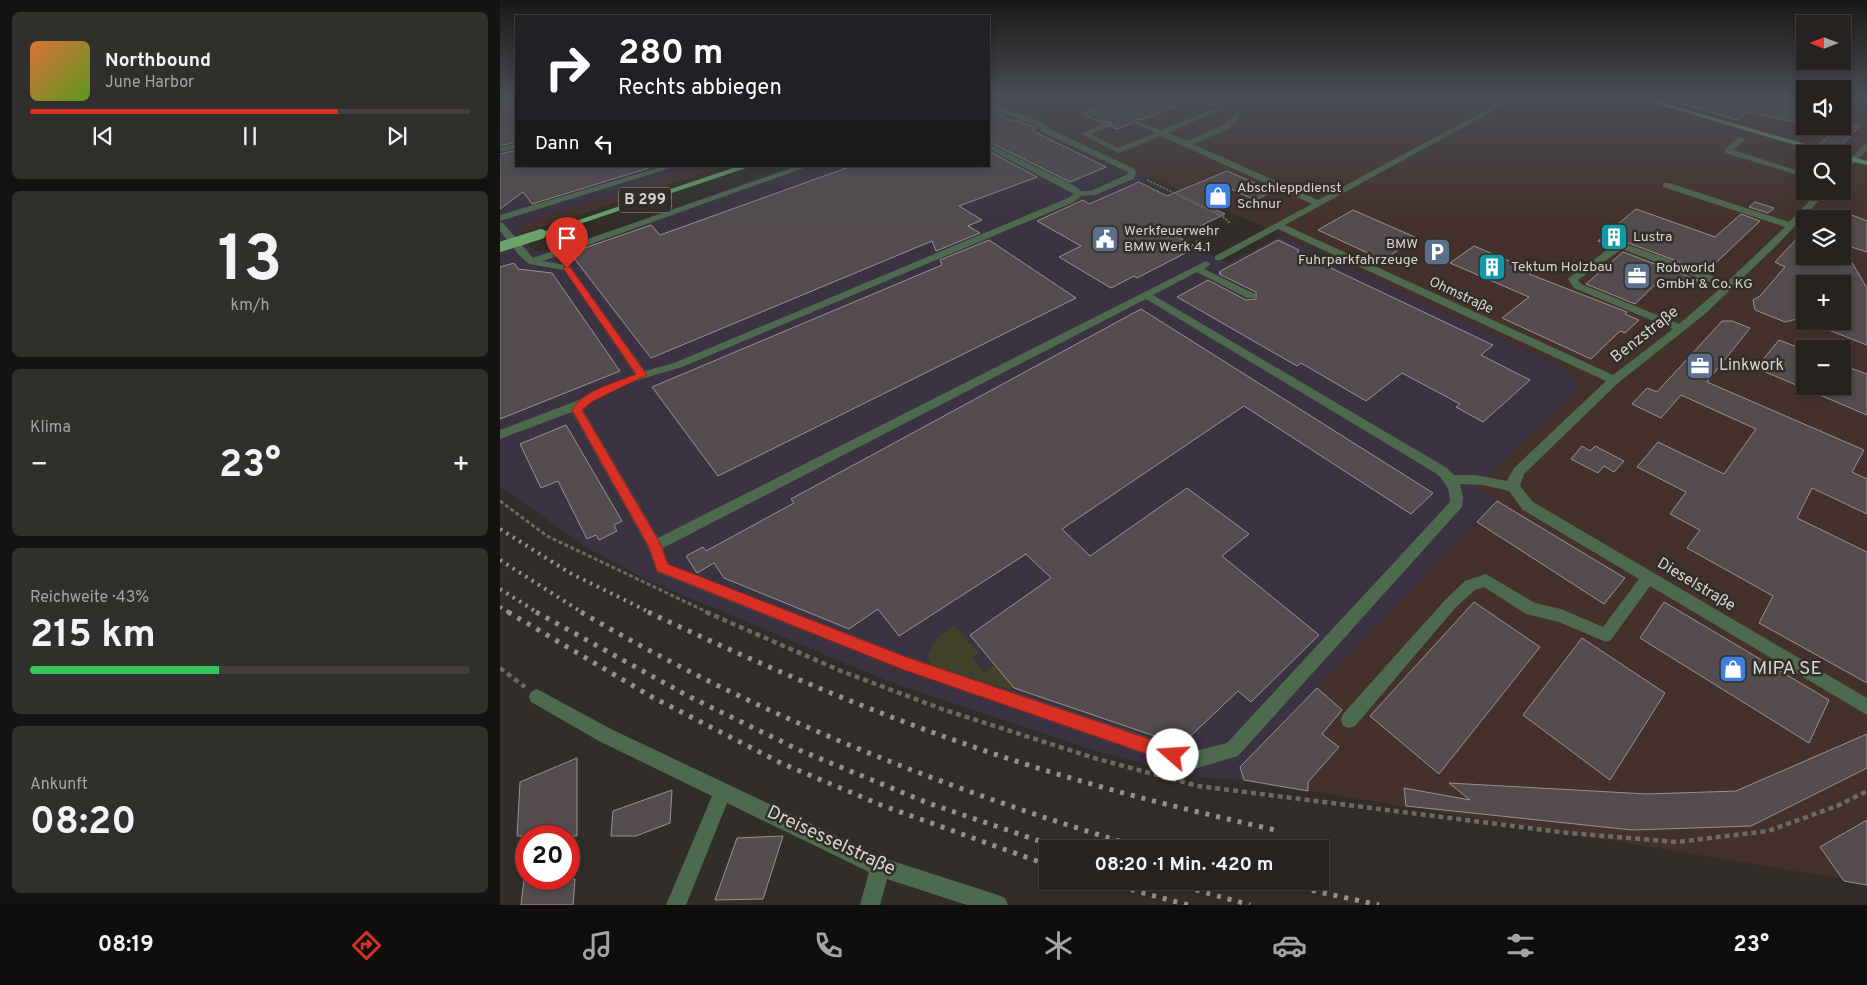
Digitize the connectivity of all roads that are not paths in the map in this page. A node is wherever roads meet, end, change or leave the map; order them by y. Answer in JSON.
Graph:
{"nodes":[{"id":1,"x":1060,"y":137,"type":"edge"},
{"id":2,"x":1092,"y":137,"type":"edge"},
{"id":3,"x":1150,"y":137,"type":"edge"},
{"id":4,"x":1171,"y":137,"type":"edge"},
{"id":5,"x":1202,"y":137,"type":"edge"},
{"id":6,"x":1442,"y":137,"type":"edge"},
{"id":7,"x":1776,"y":137,"type":"edge"},
{"id":8,"x":1742,"y":139,"type":"dead end"},
{"id":9,"x":1186,"y":144,"type":"junction"},
{"id":10,"x":1804,"y":145,"type":"edge"},
{"id":11,"x":515,"y":146,"type":"edge"},
{"id":12,"x":1867,"y":146,"type":"edge"},
{"id":13,"x":990,"y":147,"type":"edge"},
{"id":14,"x":500,"y":150,"type":"edge"},
{"id":15,"x":1851,"y":159,"type":"edge"},
{"id":16,"x":1856,"y":160,"type":"junction"},
{"id":17,"x":1867,"y":163,"type":"edge"},
{"id":18,"x":1851,"y":165,"type":"edge"},
{"id":19,"x":670,"y":167,"type":"edge"},
{"id":20,"x":745,"y":167,"type":"edge"},
{"id":21,"x":803,"y":167,"type":"edge"},
{"id":22,"x":1796,"y":172,"type":"edge"},
{"id":23,"x":1666,"y":185,"type":"dead end"},
{"id":24,"x":1079,"y":194,"type":"junction"},
{"id":25,"x":1816,"y":200,"type":"edge"},
{"id":26,"x":1320,"y":204,"type":"junction"},
{"id":27,"x":500,"y":218,"type":"edge"},
{"id":28,"x":500,"y":225,"type":"edge"},
{"id":29,"x":1279,"y":226,"type":"junction"},
{"id":30,"x":1791,"y":226,"type":"junction"},
{"id":31,"x":500,"y":247,"type":"edge"},
{"id":32,"x":1214,"y":255,"type":"road end"},
{"id":33,"x":532,"y":262,"type":"junction"},
{"id":34,"x":1729,"y":286,"type":"junction"},
{"id":35,"x":1146,"y":295,"type":"junction"},
{"id":36,"x":1251,"y":296,"type":"dead end"},
{"id":37,"x":1680,"y":328,"type":"junction"},
{"id":38,"x":642,"y":375,"type":"junction"},
{"id":39,"x":1614,"y":380,"type":"junction"},
{"id":40,"x":580,"y":404,"type":"junction"},
{"id":41,"x":500,"y":435,"type":"edge"},
{"id":42,"x":1451,"y":480,"type":"junction"},
{"id":43,"x":1514,"y":487,"type":"junction"},
{"id":44,"x":655,"y":546,"type":"junction"},
{"id":45,"x":1648,"y":578,"type":"junction"},
{"id":46,"x":537,"y":697,"type":"road end"},
{"id":47,"x":1867,"y":707,"type":"edge"},
{"id":48,"x":1350,"y":720,"type":"dead end"},
{"id":49,"x":723,"y":791,"type":"junction"},
{"id":50,"x":880,"y":867,"type":"junction"},
{"id":51,"x":676,"y":905,"type":"edge"},
{"id":52,"x":870,"y":905,"type":"edge"},
{"id":53,"x":998,"y":905,"type":"edge"}],
"edges":[{"from":1,"to":24,"type":"street"},
{"from":2,"to":3,"type":"street"},
{"from":4,"to":9,"type":"street"},
{"from":5,"to":9,"type":"street"},
{"from":6,"to":26,"type":"street"},
{"from":7,"to":10,"type":"main road"},
{"from":8,"to":22,"type":"street"},
{"from":9,"to":26,"type":"street"},
{"from":11,"to":14,"type":"street"},
{"from":12,"to":16,"type":"street"},
{"from":13,"to":24,"type":"street"},
{"from":15,"to":16,"type":"main road"},
{"from":16,"to":17,"type":"main road"},
{"from":16,"to":18,"type":"street"},
{"from":19,"to":27,"type":"street"},
{"from":20,"to":31,"type":"main road","number":"B 299","bridge":true},
{"from":21,"to":33,"type":"street"},
{"from":23,"to":30,"type":"street"},
{"from":24,"to":38,"type":"street"},
{"from":25,"to":30,"type":"street","name":"Benzstraße"},
{"from":26,"to":29,"type":"street"},
{"from":28,"to":33,"type":"street"},
{"from":29,"to":32,"type":"street"},
{"from":29,"to":39,"type":"street","name":"Ohmstraße"},
{"from":30,"to":34,"type":"street","name":"Benzstraße"},
{"from":33,"to":38,"type":"street"},
{"from":34,"to":37,"type":"street","name":"Benzstraße"},
{"from":34,"to":37,"type":"street"},
{"from":35,"to":36,"type":"street"},
{"from":35,"to":42,"type":"street"},
{"from":35,"to":44,"type":"street"},
{"from":37,"to":39,"type":"street","name":"Benzstraße"},
{"from":38,"to":40,"type":"street"},
{"from":39,"to":43,"type":"street","name":"Benzstraße"},
{"from":40,"to":41,"type":"street"},
{"from":40,"to":44,"type":"street"},
{"from":42,"to":43,"type":"street"},
{"from":42,"to":44,"type":"street"},
{"from":43,"to":45,"type":"street","name":"Dieselstraße"},
{"from":45,"to":47,"type":"street","name":"Dieselstraße"},
{"from":45,"to":48,"type":"street"},
{"from":46,"to":49,"type":"street","name":"Dreisesselstraße"},
{"from":49,"to":50,"type":"street","name":"Dreisesselstraße"},
{"from":49,"to":51,"type":"street"},
{"from":50,"to":52,"type":"street"},
{"from":50,"to":53,"type":"street","name":"Dreisesselstraße"}]}
